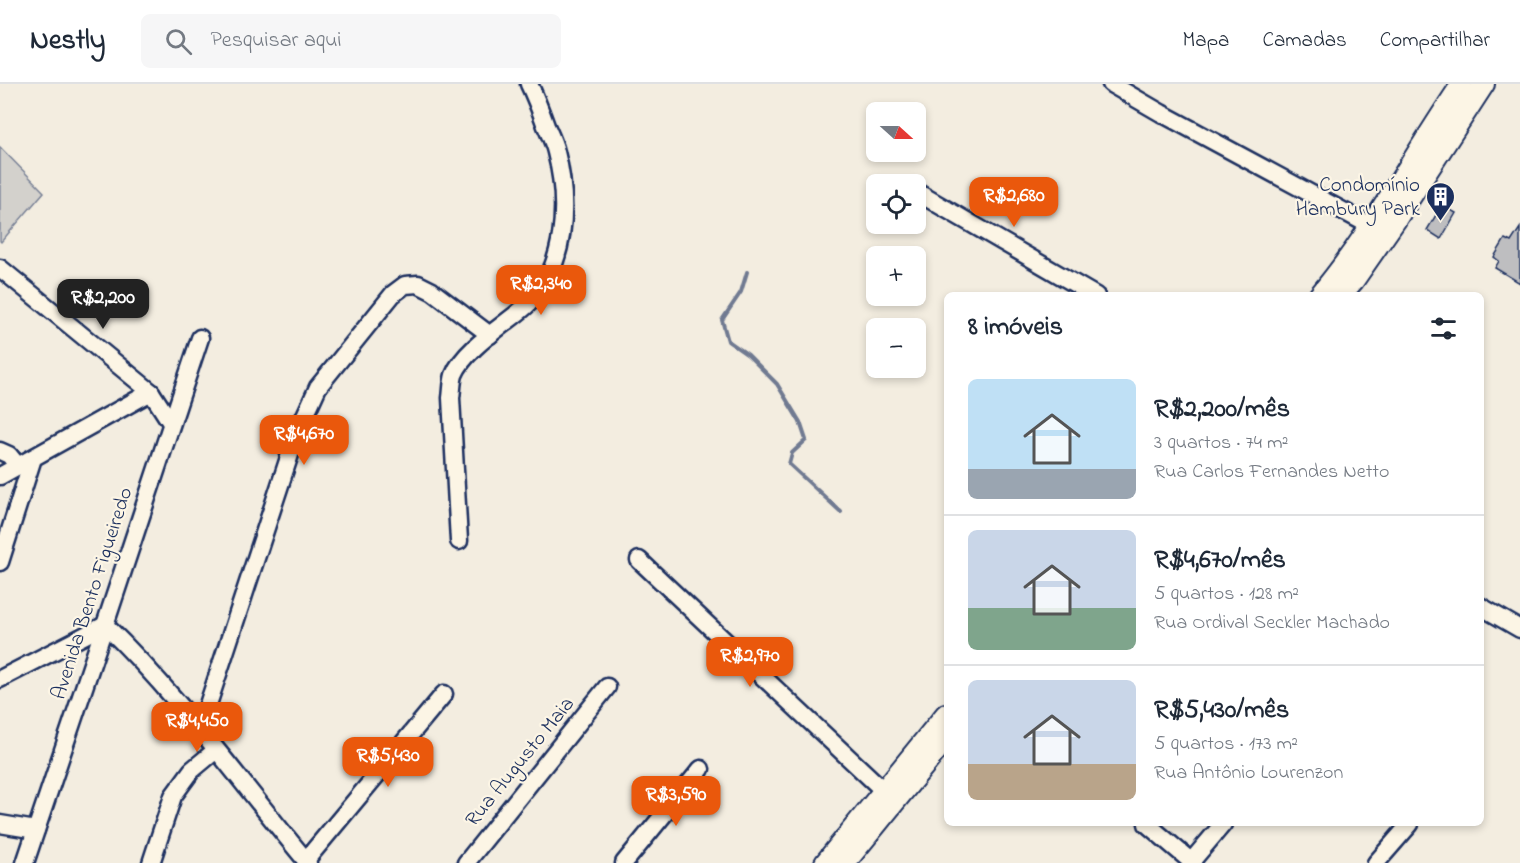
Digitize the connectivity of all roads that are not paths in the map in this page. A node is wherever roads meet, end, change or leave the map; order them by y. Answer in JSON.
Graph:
{"nodes":[{"id":1,"x":529,"y":84,"type":"edge"},
{"id":2,"x":1111,"y":84,"type":"edge"},
{"id":3,"x":1462,"y":84,"type":"edge"},
{"id":4,"x":1484,"y":84,"type":"edge"},
{"id":5,"x":926,"y":197,"type":"edge"},
{"id":6,"x":1371,"y":226,"type":"junction"},
{"id":7,"x":0,"y":268,"type":"edge"},
{"id":8,"x":1089,"y":292,"type":"edge"},
{"id":9,"x":1322,"y":292,"type":"edge"},
{"id":10,"x":1344,"y":292,"type":"edge"},
{"id":11,"x":490,"y":335,"type":"junction"},
{"id":12,"x":200,"y":338,"type":"dead end"},
{"id":13,"x":152,"y":392,"type":"junction"},
{"id":14,"x":171,"y":423,"type":"junction"},
{"id":15,"x":0,"y":450,"type":"edge"},
{"id":16,"x":33,"y":458,"type":"junction"},
{"id":17,"x":18,"y":466,"type":"junction"},
{"id":18,"x":0,"y":476,"type":"edge"},
{"id":19,"x":459,"y":541,"type":"dead end"},
{"id":20,"x":639,"y":560,"type":"dead end"},
{"id":21,"x":0,"y":562,"type":"edge"},
{"id":22,"x":1484,"y":608,"type":"edge"},
{"id":23,"x":105,"y":625,"type":"junction"},
{"id":24,"x":1520,"y":629,"type":"edge"},
{"id":25,"x":0,"y":679,"type":"edge"},
{"id":26,"x":607,"y":687,"type":"dead end"},
{"id":27,"x":444,"y":694,"type":"dead end"},
{"id":28,"x":944,"y":716,"type":"edge"},
{"id":29,"x":200,"y":729,"type":"junction"},
{"id":30,"x":944,"y":741,"type":"edge"},
{"id":31,"x":216,"y":750,"type":"junction"},
{"id":32,"x":701,"y":769,"type":"dead end"},
{"id":33,"x":884,"y":791,"type":"junction"},
{"id":34,"x":0,"y":824,"type":"edge"},
{"id":35,"x":1149,"y":826,"type":"edge"},
{"id":36,"x":1221,"y":826,"type":"edge"},
{"id":37,"x":1408,"y":826,"type":"edge"},
{"id":38,"x":36,"y":830,"type":"junction"},
{"id":39,"x":307,"y":862,"type":"edge"},
{"id":40,"x":1191,"y":862,"type":"edge"},
{"id":41,"x":25,"y":863,"type":"edge"},
{"id":42,"x":151,"y":863,"type":"edge"},
{"id":43,"x":466,"y":863,"type":"edge"},
{"id":44,"x":624,"y":863,"type":"edge"},
{"id":45,"x":825,"y":863,"type":"edge"},
{"id":46,"x":845,"y":863,"type":"edge"},
{"id":47,"x":1376,"y":863,"type":"edge"}],
"edges":[{"from":1,"to":11,"type":"street"},
{"from":2,"to":6,"type":"street"},
{"from":3,"to":6,"type":"main road"},
{"from":4,"to":10,"type":"main road"},
{"from":5,"to":8,"type":"street"},
{"from":6,"to":9,"type":"main road"},
{"from":7,"to":13,"type":"street"},
{"from":11,"to":19,"type":"street"},
{"from":11,"to":29,"type":"street"},
{"from":12,"to":14,"type":"street","name":"Avenida Bento Figueiredo"},
{"from":13,"to":14,"type":"street"},
{"from":13,"to":16,"type":"street"},
{"from":14,"to":23,"type":"street","name":"Avenida Bento Figueiredo"},
{"from":15,"to":17,"type":"street"},
{"from":16,"to":17,"type":"street"},
{"from":16,"to":21,"type":"street"},
{"from":17,"to":18,"type":"street"},
{"from":20,"to":33,"type":"street"},
{"from":22,"to":24,"type":"street"},
{"from":23,"to":25,"type":"street"},
{"from":23,"to":29,"type":"street"},
{"from":23,"to":38,"type":"street","name":"Avenida Bento Figueiredo"},
{"from":26,"to":43,"type":"street","name":"Rua Augusto Maia"},
{"from":27,"to":39,"type":"street"},
{"from":28,"to":33,"type":"main road"},
{"from":29,"to":31,"type":"street"},
{"from":30,"to":46,"type":"main road"},
{"from":31,"to":39,"type":"street"},
{"from":31,"to":42,"type":"street"},
{"from":32,"to":44,"type":"street"},
{"from":33,"to":45,"type":"main road"},
{"from":34,"to":38,"type":"street"},
{"from":35,"to":40,"type":"street"},
{"from":36,"to":40,"type":"street"},
{"from":37,"to":47,"type":"street"},
{"from":38,"to":41,"type":"street","name":"Avenida Bento Figueiredo"}]}
